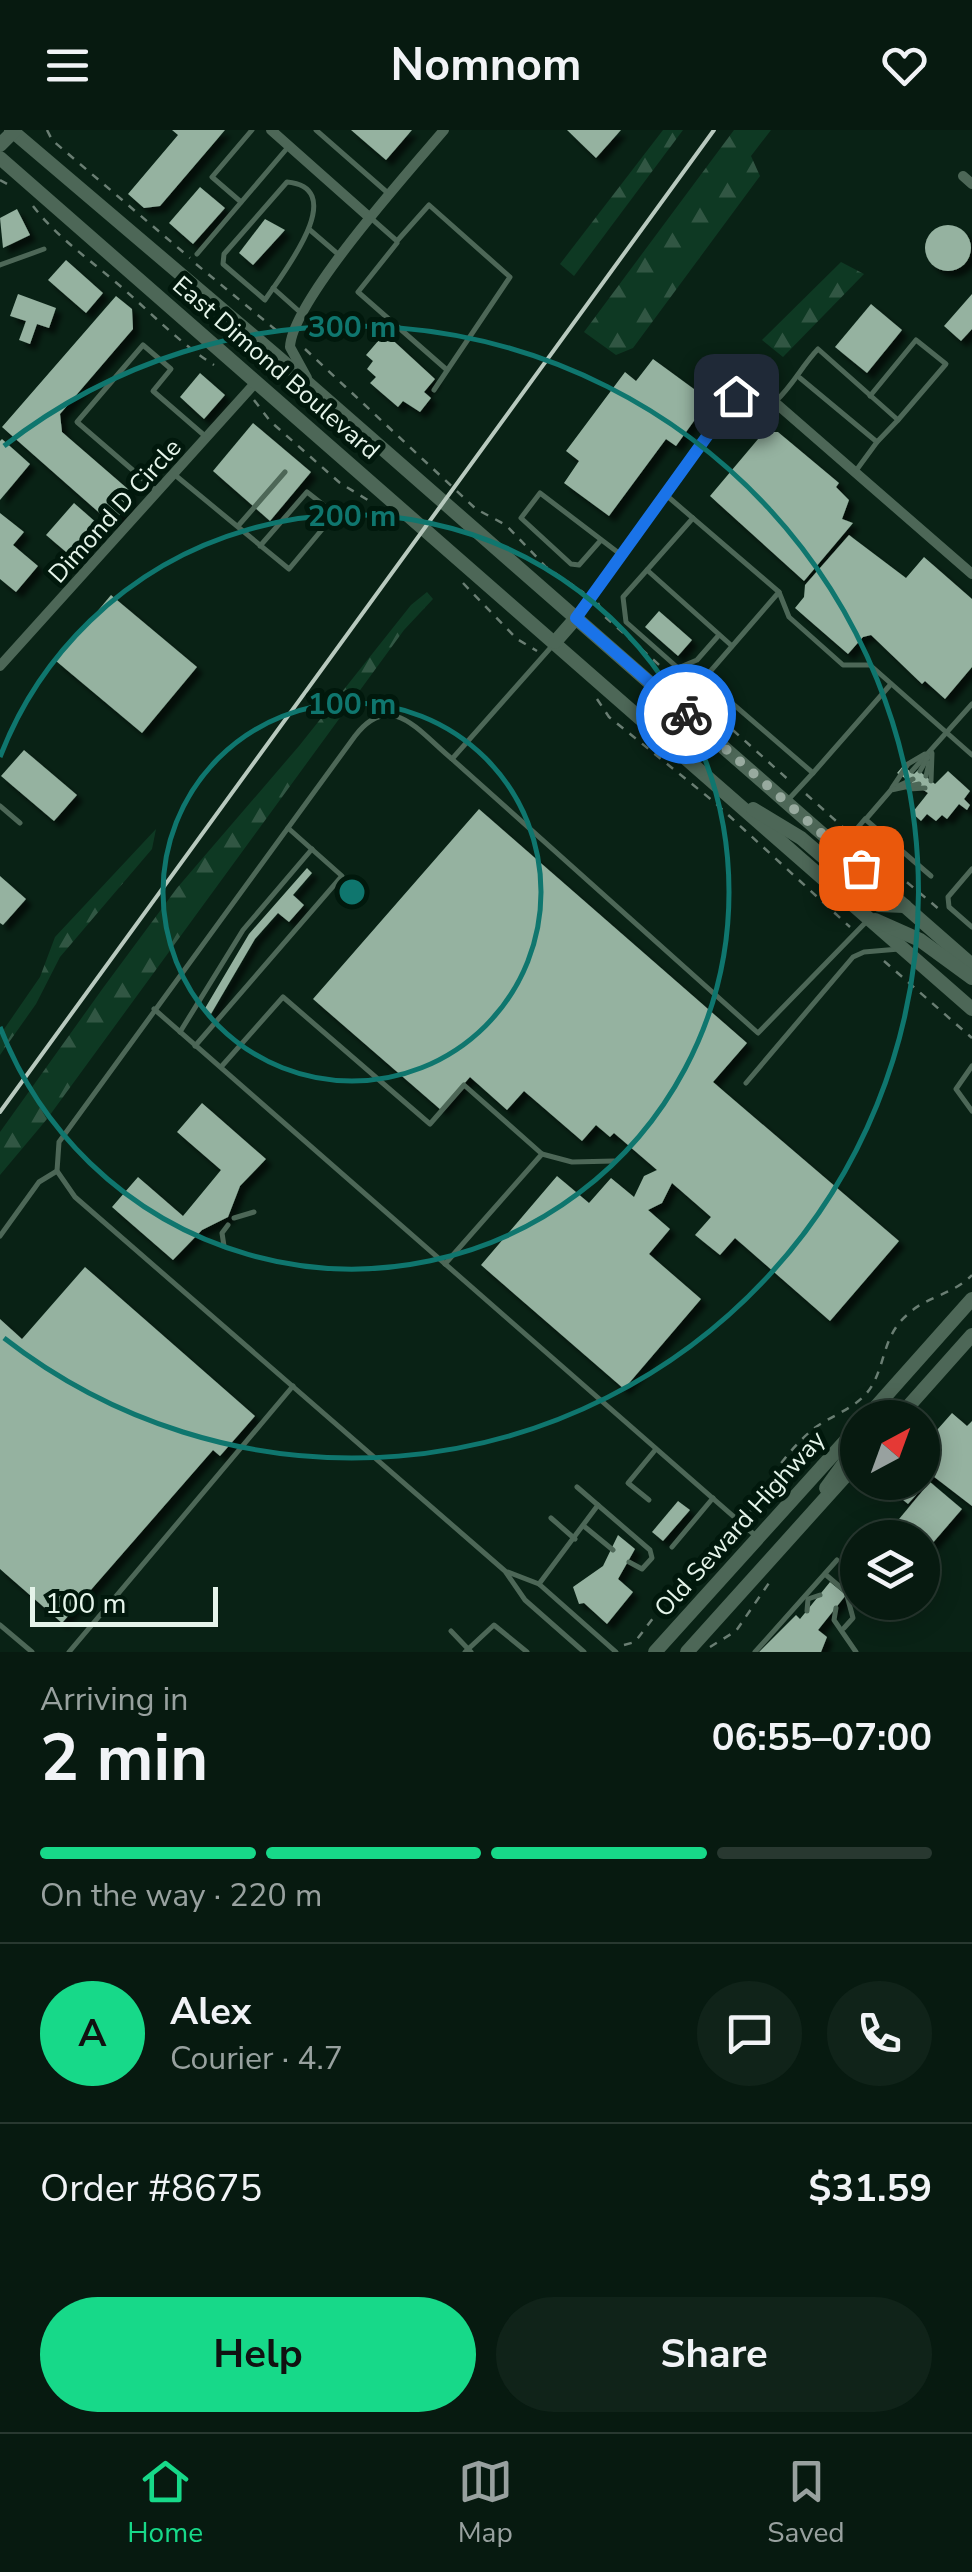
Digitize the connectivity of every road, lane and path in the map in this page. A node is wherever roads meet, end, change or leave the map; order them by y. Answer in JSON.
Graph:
{"nodes":[{"id":1,"x":46,"y":130,"type":"edge"},
{"id":2,"x":252,"y":130,"type":"edge"},
{"id":3,"x":270,"y":130,"type":"edge"},
{"id":4,"x":316,"y":130,"type":"edge"},
{"id":5,"x":443,"y":130,"type":"edge"},
{"id":6,"x":13,"y":131,"type":"edge"},
{"id":7,"x":0,"y":145,"type":"edge"},
{"id":8,"x":289,"y":146,"type":"junction"},
{"id":9,"x":0,"y":158,"type":"edge"},
{"id":10,"x":0,"y":180,"type":"edge"},
{"id":11,"x":17,"y":191,"type":"dead end"},
{"id":12,"x":389,"y":194,"type":"junction"},
{"id":13,"x":28,"y":200,"type":"dead end"},
{"id":14,"x":242,"y":202,"type":"junction"},
{"id":15,"x":370,"y":216,"type":"junction"},
{"id":16,"x":310,"y":230,"type":"junction"},
{"id":17,"x":398,"y":242,"type":"junction"},
{"id":18,"x":44,"y":249,"type":"dead end"},
{"id":19,"x":198,"y":254,"type":"dead end"},
{"id":20,"x":341,"y":257,"type":"junction"},
{"id":21,"x":0,"y":265,"type":"edge"},
{"id":22,"x":272,"y":288,"type":"junction"},
{"id":23,"x":302,"y":314,"type":"junction"},
{"id":24,"x":291,"y":340,"type":"junction"},
{"id":25,"x":220,"y":368,"type":"dead end"},
{"id":26,"x":447,"y":370,"type":"junction"},
{"id":27,"x":748,"y":378,"type":"joint"},
{"id":28,"x":800,"y":378,"type":"junction"},
{"id":29,"x":252,"y":387,"type":"junction"},
{"id":30,"x":314,"y":389,"type":"junction"},
{"id":31,"x":434,"y":390,"type":"dead end"},
{"id":32,"x":870,"y":396,"type":"junction"},
{"id":33,"x":775,"y":402,"type":"junction"},
{"id":34,"x":898,"y":420,"type":"junction"},
{"id":35,"x":207,"y":438,"type":"junction"},
{"id":36,"x":877,"y":442,"type":"junction"},
{"id":37,"x":285,"y":472,"type":"dead end"},
{"id":38,"x":855,"y":472,"type":"junction"},
{"id":39,"x":175,"y":475,"type":"junction"},
{"id":40,"x":160,"y":493,"type":"junction"},
{"id":41,"x":666,"y":495,"type":"junction"},
{"id":42,"x":374,"y":504,"type":"dead end"},
{"id":43,"x":692,"y":518,"type":"junction"},
{"id":44,"x":238,"y":527,"type":"junction"},
{"id":45,"x":601,"y":540,"type":"junction"},
{"id":46,"x":260,"y":546,"type":"junction"},
{"id":47,"x":620,"y":554,"type":"junction"},
{"id":48,"x":646,"y":570,"type":"junction"},
{"id":49,"x":972,"y":574,"type":"edge"},
{"id":50,"x":457,"y":576,"type":"dead end"},
{"id":51,"x":778,"y":592,"type":"junction"},
{"id":52,"x":576,"y":618,"type":"junction"},
{"id":53,"x":719,"y":634,"type":"junction"},
{"id":54,"x":555,"y":642,"type":"junction"},
{"id":55,"x":732,"y":646,"type":"junction"},
{"id":56,"x":543,"y":655,"type":"junction"},
{"id":57,"x":0,"y":666,"type":"edge"},
{"id":58,"x":704,"y":679,"type":"junction"},
{"id":59,"x":892,"y":684,"type":"junction"},
{"id":60,"x":972,"y":704,"type":"edge"},
{"id":61,"x":679,"y":708,"type":"junction"},
{"id":62,"x":947,"y":733,"type":"junction"},
{"id":63,"x":932,"y":750,"type":"junction"},
{"id":64,"x":972,"y":755,"type":"edge"},
{"id":65,"x":452,"y":759,"type":"junction"},
{"id":66,"x":812,"y":772,"type":"junction"},
{"id":67,"x":915,"y":780,"type":"junction"},
{"id":68,"x":891,"y":790,"type":"junction"},
{"id":69,"x":734,"y":799,"type":"junction"},
{"id":70,"x":786,"y":802,"type":"junction"},
{"id":71,"x":0,"y":806,"type":"edge"},
{"id":72,"x":866,"y":819,"type":"junction"},
{"id":73,"x":20,"y":824,"type":"dead end"},
{"id":74,"x":288,"y":828,"type":"junction"},
{"id":75,"x":312,"y":849,"type":"junction"},
{"id":76,"x":839,"y":849,"type":"junction"},
{"id":77,"x":972,"y":868,"type":"edge"},
{"id":78,"x":930,"y":876,"type":"dead end"},
{"id":79,"x":905,"y":906,"type":"junction"},
{"id":80,"x":869,"y":918,"type":"junction"},
{"id":81,"x":972,"y":927,"type":"edge"},
{"id":82,"x":905,"y":950,"type":"junction"},
{"id":83,"x":972,"y":965,"type":"edge"},
{"id":84,"x":972,"y":978,"type":"edge"},
{"id":85,"x":972,"y":1008,"type":"edge"},
{"id":86,"x":154,"y":1009,"type":"junction"},
{"id":87,"x":180,"y":1032,"type":"junction"},
{"id":88,"x":195,"y":1046,"type":"junction"},
{"id":89,"x":972,"y":1066,"type":"edge"},
{"id":90,"x":220,"y":1068,"type":"junction"},
{"id":91,"x":746,"y":1083,"type":"dead end"},
{"id":92,"x":972,"y":1110,"type":"edge"},
{"id":93,"x":542,"y":1154,"type":"junction"},
{"id":94,"x":614,"y":1161,"type":"dead end"},
{"id":95,"x":57,"y":1171,"type":"junction"},
{"id":96,"x":254,"y":1212,"type":"dead end"},
{"id":97,"x":234,"y":1218,"type":"dead end"},
{"id":98,"x":228,"y":1226,"type":"dead end"},
{"id":99,"x":0,"y":1236,"type":"edge"},
{"id":100,"x":224,"y":1246,"type":"dead end"},
{"id":101,"x":445,"y":1264,"type":"junction"},
{"id":102,"x":972,"y":1275,"type":"edge"},
{"id":103,"x":972,"y":1300,"type":"edge"},
{"id":104,"x":972,"y":1335,"type":"edge"},
{"id":105,"x":294,"y":1386,"type":"junction"},
{"id":106,"x":884,"y":1400,"type":"edge"},
{"id":107,"x":914,"y":1400,"type":"edge"},
{"id":108,"x":840,"y":1447,"type":"edge"},
{"id":109,"x":656,"y":1449,"type":"junction"},
{"id":110,"x":840,"y":1470,"type":"edge"},
{"id":111,"x":840,"y":1482,"type":"edge"},
{"id":112,"x":577,"y":1487,"type":"dead end"},
{"id":113,"x":713,"y":1498,"type":"junction"},
{"id":114,"x":650,"y":1500,"type":"dead end"},
{"id":115,"x":598,"y":1505,"type":"junction"},
{"id":116,"x":810,"y":1514,"type":"junction"},
{"id":117,"x":551,"y":1518,"type":"dead end"},
{"id":118,"x":747,"y":1518,"type":"dead end"},
{"id":119,"x":585,"y":1526,"type":"junction"},
{"id":120,"x":758,"y":1538,"type":"junction"},
{"id":121,"x":575,"y":1540,"type":"junction"},
{"id":122,"x":728,"y":1542,"type":"dead end"},
{"id":123,"x":672,"y":1547,"type":"dead end"},
{"id":124,"x":613,"y":1550,"type":"dead end"},
{"id":125,"x":837,"y":1560,"type":"dead end"},
{"id":126,"x":629,"y":1562,"type":"dead end"},
{"id":127,"x":505,"y":1571,"type":"junction"},
{"id":128,"x":825,"y":1574,"type":"junction"},
{"id":129,"x":772,"y":1576,"type":"dead end"},
{"id":130,"x":539,"y":1584,"type":"junction"},
{"id":131,"x":820,"y":1595,"type":"dead end"},
{"id":132,"x":806,"y":1598,"type":"junction"},
{"id":133,"x":836,"y":1608,"type":"dead end"},
{"id":134,"x":807,"y":1611,"type":"dead end"},
{"id":135,"x":834,"y":1620,"type":"junction"},
{"id":136,"x":823,"y":1624,"type":"dead end"},
{"id":137,"x":0,"y":1625,"type":"edge"},
{"id":138,"x":844,"y":1628,"type":"junction"},
{"id":139,"x":451,"y":1632,"type":"dead end"},
{"id":140,"x":634,"y":1642,"type":"junction"},
{"id":141,"x":622,"y":1645,"type":"dead end"},
{"id":142,"x":704,"y":1650,"type":"edge"},
{"id":143,"x":468,"y":1651,"type":"edge"},
{"id":144,"x":32,"y":1652,"type":"edge"},
{"id":145,"x":68,"y":1652,"type":"edge"},
{"id":146,"x":527,"y":1652,"type":"edge"},
{"id":147,"x":584,"y":1652,"type":"edge"},
{"id":148,"x":616,"y":1652,"type":"edge"},
{"id":149,"x":645,"y":1652,"type":"edge"},
{"id":150,"x":655,"y":1652,"type":"edge"},
{"id":151,"x":687,"y":1652,"type":"edge"},
{"id":152,"x":755,"y":1652,"type":"edge"},
{"id":153,"x":856,"y":1652,"type":"edge"}],
"edges":[{"from":1,"to":24,"type":"path"},
{"from":2,"to":14,"type":"lane"},
{"from":3,"to":8,"type":"street"},
{"from":4,"to":12,"type":"lane"},
{"from":5,"to":12,"type":"street"},
{"from":6,"to":7,"type":"main road"},
{"from":6,"to":30,"type":"main road","name":"East Dimond Boulevard"},
{"from":8,"to":14,"type":"lane"},
{"from":8,"to":15,"type":"street"},
{"from":9,"to":29,"type":"main road","name":"East Dimond Boulevard"},
{"from":10,"to":11,"type":"path"},
{"from":12,"to":15,"type":"street"},
{"from":13,"to":25,"type":"path"},
{"from":14,"to":19,"type":"lane"},
{"from":15,"to":17,"type":"lane"},
{"from":15,"to":20,"type":"street"},
{"from":16,"to":20,"type":"lane"},
{"from":16,"to":22,"type":"lane"},
{"from":16,"to":22,"type":"lane"},
{"from":17,"to":26,"type":"lane"},
{"from":17,"to":26,"type":"lane"},
{"from":18,"to":21,"type":"lane"},
{"from":20,"to":23,"type":"street"},
{"from":22,"to":23,"type":"lane"},
{"from":23,"to":24,"type":"street"},
{"from":24,"to":30,"type":"street"},
{"from":26,"to":31,"type":"lane"},
{"from":27,"to":33,"type":"street"},
{"from":27,"to":41,"type":"lane"},
{"from":28,"to":32,"type":"lane"},
{"from":28,"to":33,"type":"lane"},
{"from":28,"to":36,"type":"lane"},
{"from":29,"to":35,"type":"street","name":"Dimond D Circle"},
{"from":29,"to":42,"type":"path"},
{"from":29,"to":54,"type":"main road","name":"East Dimond Boulevard"},
{"from":30,"to":52,"type":"main road","name":"East Dimond Boulevard"},
{"from":32,"to":34,"type":"lane"},
{"from":32,"to":34,"type":"lane"},
{"from":33,"to":38,"type":"street"},
{"from":34,"to":36,"type":"lane"},
{"from":35,"to":39,"type":"street","name":"Dimond D Circle"},
{"from":35,"to":40,"type":"lane"},
{"from":36,"to":38,"type":"lane"},
{"from":37,"to":44,"type":"lane"},
{"from":38,"to":49,"type":"street"},
{"from":39,"to":40,"type":"street","name":"Dimond D Circle"},
{"from":39,"to":44,"type":"lane"},
{"from":40,"to":57,"type":"street","name":"Dimond D Circle"},
{"from":41,"to":43,"type":"lane"},
{"from":41,"to":47,"type":"lane"},
{"from":43,"to":48,"type":"lane"},
{"from":43,"to":51,"type":"lane"},
{"from":44,"to":46,"type":"lane"},
{"from":45,"to":45,"type":"lane"},
{"from":45,"to":47,"type":"lane"},
{"from":46,"to":46,"type":"lane"},
{"from":47,"to":52,"type":"lane"},
{"from":48,"to":53,"type":"lane"},
{"from":48,"to":53,"type":"lane"},
{"from":50,"to":56,"type":"path"},
{"from":51,"to":55,"type":"lane"},
{"from":51,"to":59,"type":"lane"},
{"from":52,"to":54,"type":"main road"},
{"from":52,"to":61,"type":"main road","name":"East Dimond Boulevard"},
{"from":53,"to":55,"type":"lane"},
{"from":54,"to":56,"type":"lane"},
{"from":54,"to":69,"type":"main road","name":"East Dimond Boulevard"},
{"from":55,"to":58,"type":"lane"},
{"from":56,"to":65,"type":"lane"},
{"from":58,"to":61,"type":"lane"},
{"from":58,"to":66,"type":"lane"},
{"from":59,"to":62,"type":"lane"},
{"from":59,"to":66,"type":"lane"},
{"from":60,"to":62,"type":"lane"},
{"from":61,"to":70,"type":"main road","name":"East Dimond Boulevard"},
{"from":62,"to":63,"type":"lane"},
{"from":62,"to":64,"type":"lane"},
{"from":63,"to":63,"type":"lane"},
{"from":63,"to":67,"type":"lane"},
{"from":63,"to":68,"type":"lane"},
{"from":65,"to":74,"type":"lane"},
{"from":65,"to":80,"type":"lane"},
{"from":66,"to":70,"type":"lane"},
{"from":67,"to":68,"type":"lane"},
{"from":67,"to":68,"type":"lane"},
{"from":68,"to":72,"type":"lane"},
{"from":69,"to":79,"type":"main road"},
{"from":69,"to":80,"type":"main road","name":"East Dimond Boulevard"},
{"from":70,"to":76,"type":"main road","name":"East Dimond Boulevard"},
{"from":71,"to":73,"type":"lane"},
{"from":72,"to":76,"type":"lane"},
{"from":72,"to":78,"type":"lane"},
{"from":74,"to":75,"type":"lane"},
{"from":74,"to":86,"type":"lane"},
{"from":75,"to":87,"type":"lane"},
{"from":75,"to":88,"type":"lane"},
{"from":76,"to":79,"type":"main road","name":"East Dimond Boulevard"},
{"from":77,"to":81,"type":"lane"},
{"from":79,"to":83,"type":"main road","name":"East Dimond Boulevard"},
{"from":80,"to":82,"type":"main road","name":"East Dimond Boulevard"},
{"from":80,"to":84,"type":"main road"},
{"from":82,"to":85,"type":"main road","name":"East Dimond Boulevard"},
{"from":82,"to":91,"type":"lane"},
{"from":86,"to":87,"type":"lane"},
{"from":86,"to":95,"type":"lane"},
{"from":87,"to":88,"type":"lane"},
{"from":88,"to":90,"type":"lane"},
{"from":89,"to":92,"type":"lane"},
{"from":90,"to":93,"type":"lane"},
{"from":90,"to":101,"type":"lane"},
{"from":93,"to":94,"type":"lane"},
{"from":93,"to":101,"type":"lane"},
{"from":95,"to":99,"type":"lane"},
{"from":95,"to":105,"type":"lane"},
{"from":96,"to":97,"type":"lane"},
{"from":98,"to":100,"type":"lane"},
{"from":101,"to":109,"type":"lane"},
{"from":102,"to":118,"type":"path"},
{"from":103,"to":106,"type":"main road"},
{"from":104,"to":107,"type":"main road"},
{"from":105,"to":127,"type":"lane"},
{"from":105,"to":145,"type":"lane"},
{"from":108,"to":120,"type":"main road","name":"Old Seward Highway"},
{"from":109,"to":113,"type":"lane"},
{"from":109,"to":114,"type":"lane"},
{"from":110,"to":116,"type":"main road"},
{"from":111,"to":116,"type":"main road","name":"Old Seward Highway"},
{"from":112,"to":115,"type":"lane"},
{"from":113,"to":120,"type":"lane"},
{"from":113,"to":123,"type":"lane"},
{"from":115,"to":119,"type":"lane"},
{"from":115,"to":126,"type":"lane"},
{"from":116,"to":151,"type":"main road","name":"Old Seward Highway"},
{"from":117,"to":121,"type":"lane"},
{"from":119,"to":121,"type":"lane"},
{"from":119,"to":124,"type":"lane"},
{"from":120,"to":150,"type":"main road","name":"Old Seward Highway"},
{"from":121,"to":130,"type":"lane"},
{"from":122,"to":140,"type":"path"},
{"from":125,"to":128,"type":"lane"},
{"from":127,"to":130,"type":"lane"},
{"from":127,"to":147,"type":"lane"},
{"from":128,"to":132,"type":"lane"},
{"from":128,"to":138,"type":"lane"},
{"from":129,"to":142,"type":"path"},
{"from":130,"to":148,"type":"lane"},
{"from":131,"to":132,"type":"lane"},
{"from":132,"to":134,"type":"lane"},
{"from":132,"to":152,"type":"lane"},
{"from":133,"to":135,"type":"lane"},
{"from":135,"to":136,"type":"lane"},
{"from":135,"to":138,"type":"lane"},
{"from":137,"to":144,"type":"lane"},
{"from":138,"to":153,"type":"lane"},
{"from":139,"to":143,"type":"lane"},
{"from":140,"to":141,"type":"path"},
{"from":140,"to":149,"type":"path"},
{"from":143,"to":146,"type":"lane"}]}
